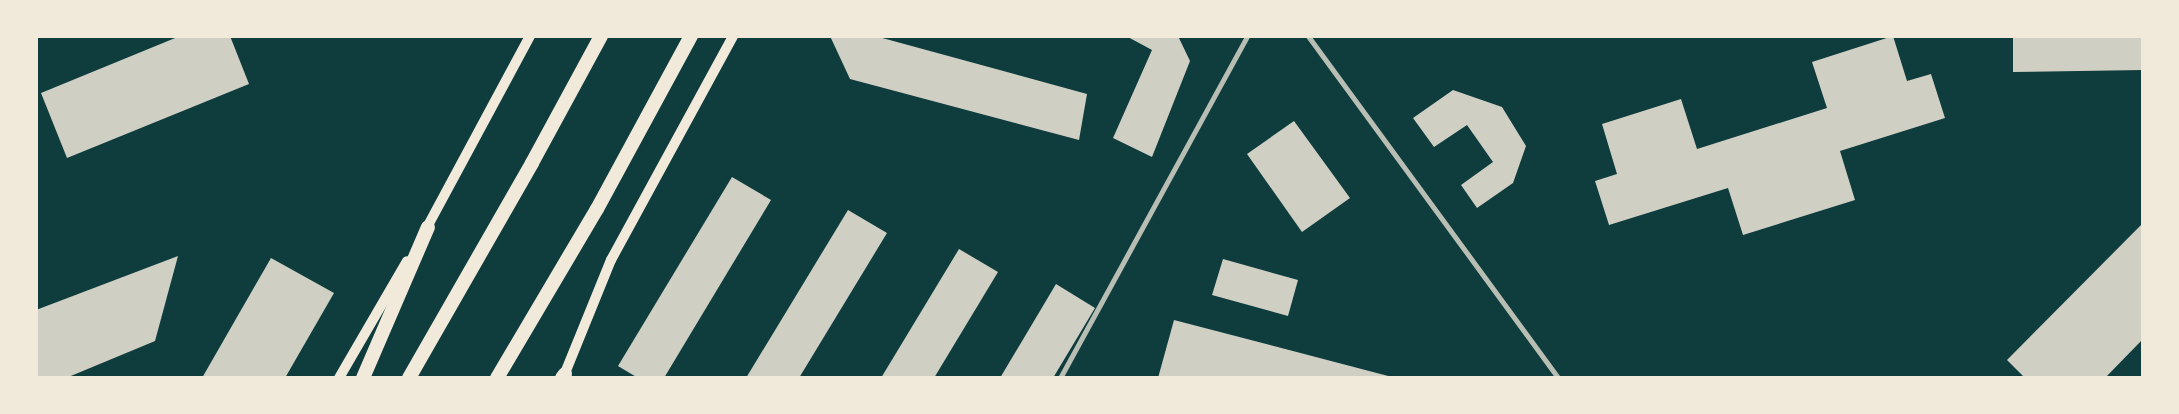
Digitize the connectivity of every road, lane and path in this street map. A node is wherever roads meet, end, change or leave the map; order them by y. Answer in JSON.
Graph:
{"nodes":[{"id":1,"x":530,"y":36,"type":"edge"},
{"id":2,"x":601,"y":36,"type":"edge"},
{"id":3,"x":691,"y":36,"type":"edge"},
{"id":4,"x":733,"y":36,"type":"edge"},
{"id":5,"x":1247,"y":36,"type":"edge"},
{"id":6,"x":1308,"y":36,"type":"edge"},
{"id":7,"x":428,"y":227,"type":"junction"},
{"id":8,"x":564,"y":376,"type":"edge"},
{"id":9,"x":339,"y":378,"type":"edge"},
{"id":10,"x":363,"y":378,"type":"edge"},
{"id":11,"x":408,"y":378,"type":"edge"},
{"id":12,"x":497,"y":378,"type":"edge"},
{"id":13,"x":1060,"y":378,"type":"edge"},
{"id":14,"x":1558,"y":378,"type":"edge"}],
"edges":[{"from":1,"to":7,"type":"main road"},
{"from":2,"to":11,"type":"highway"},
{"from":3,"to":12,"type":"highway"},
{"from":4,"to":8,"type":"main road"},
{"from":5,"to":13,"type":"street"},
{"from":6,"to":14,"type":"street"},
{"from":7,"to":9,"type":"main road"},
{"from":7,"to":10,"type":"highway"}]}
